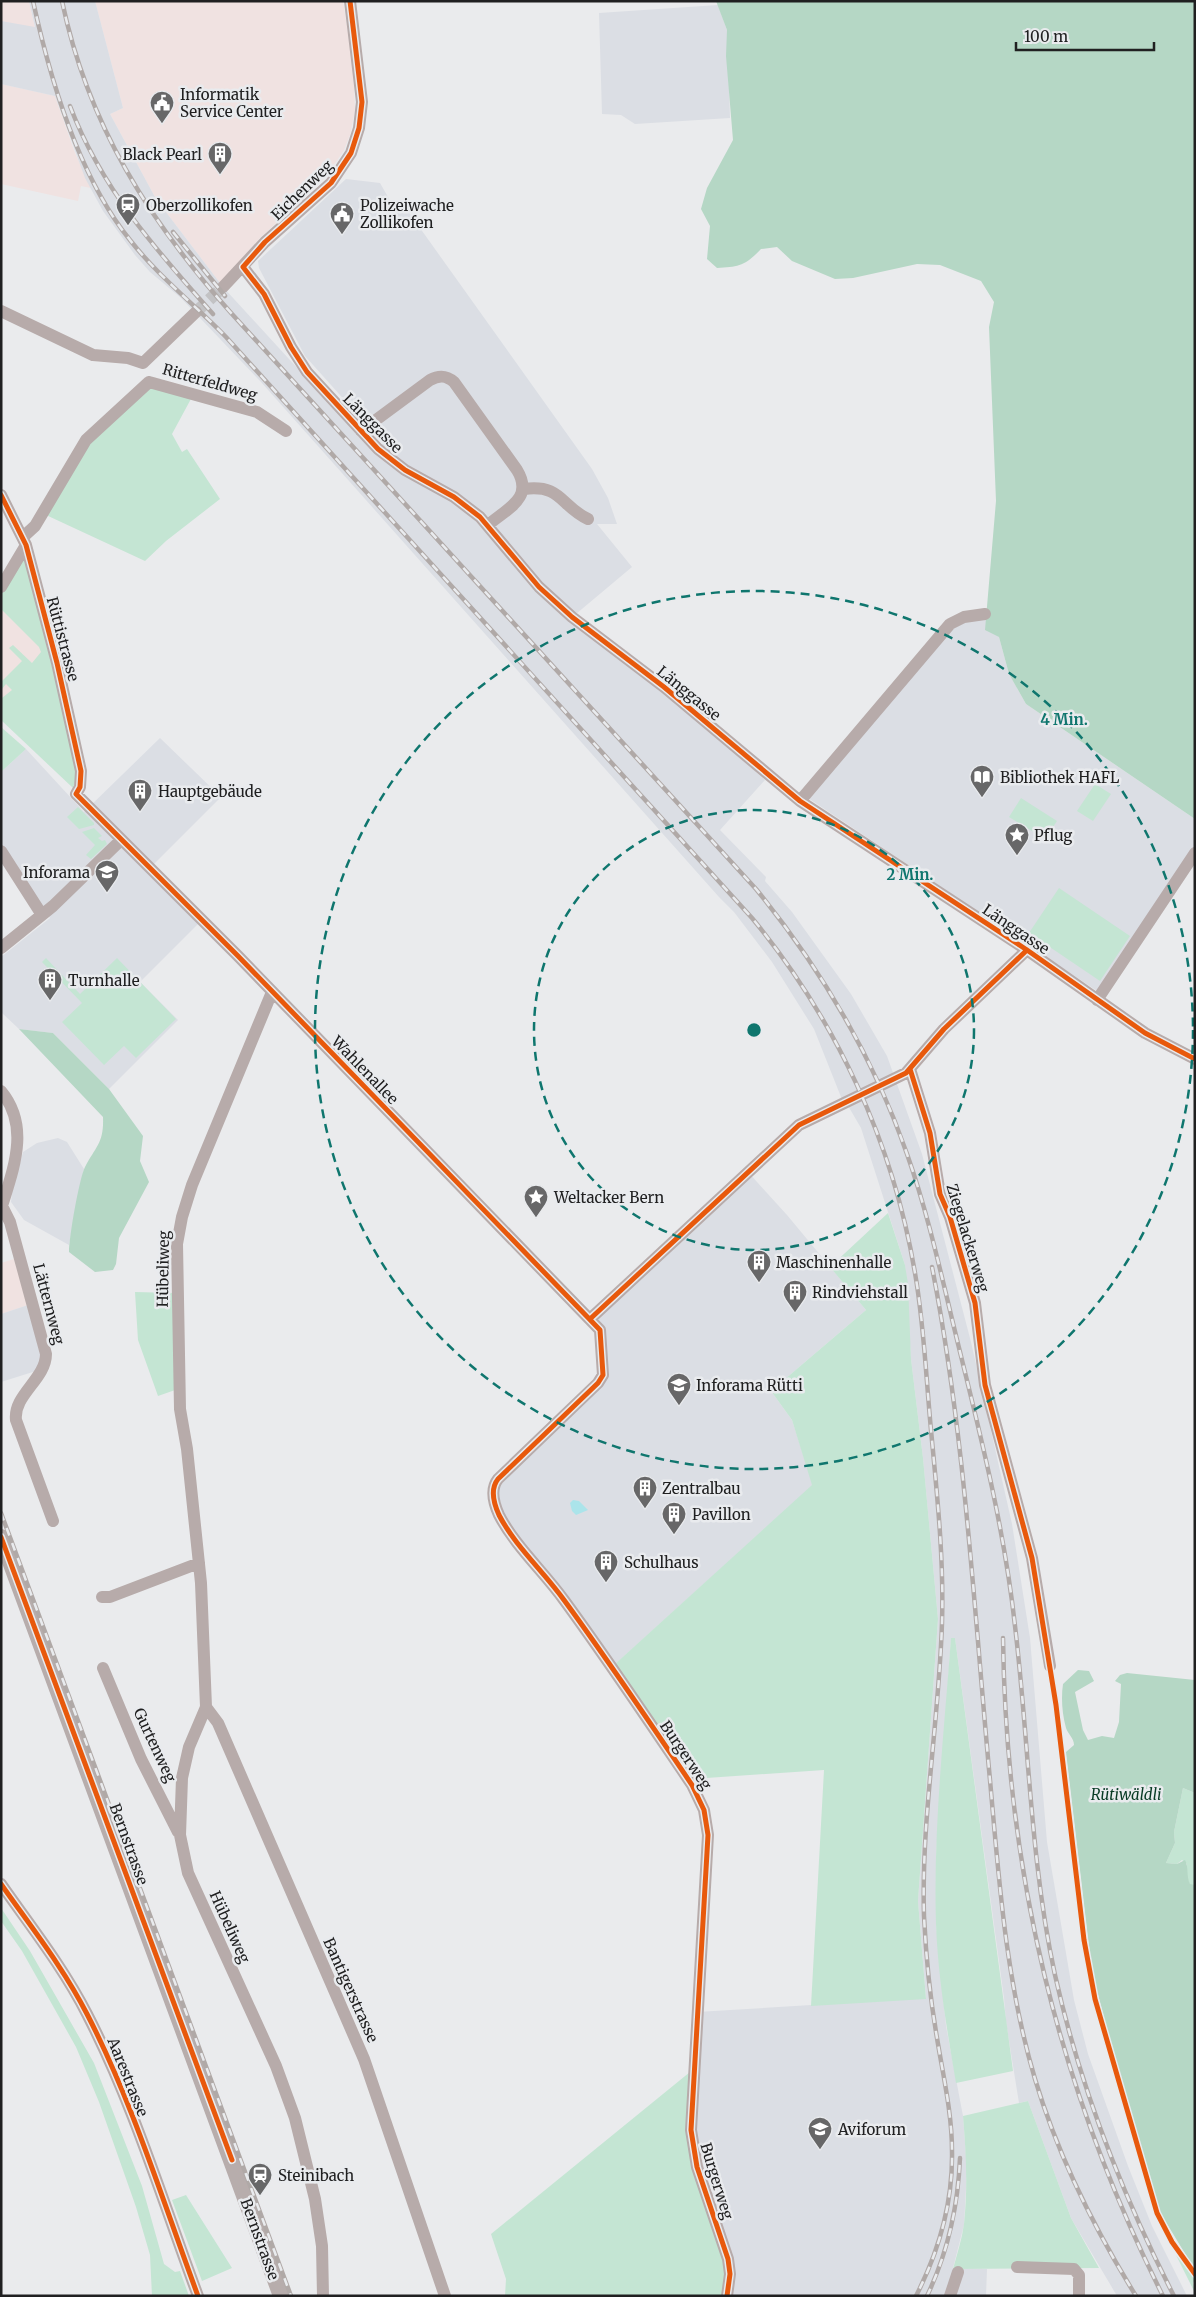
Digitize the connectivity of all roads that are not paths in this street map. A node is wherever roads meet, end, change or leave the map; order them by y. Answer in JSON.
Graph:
{"nodes":[{"id":1,"x":350,"y":1,"type":"edge"},
{"id":2,"x":243,"y":267,"type":"junction"},
{"id":3,"x":223,"y":287,"type":"tunnel mouth"},
{"id":4,"x":1,"y":311,"type":"edge"},
{"id":5,"x":196,"y":312,"type":"tunnel mouth"},
{"id":6,"x":143,"y":363,"type":"junction"},
{"id":7,"x":149,"y":382,"type":"junction"},
{"id":8,"x":361,"y":431,"type":"junction"},
{"id":9,"x":286,"y":432,"type":"dead end"},
{"id":10,"x":524,"y":489,"type":"junction"},
{"id":11,"x":1,"y":495,"type":"edge"},
{"id":12,"x":588,"y":519,"type":"dead end"},
{"id":13,"x":488,"y":525,"type":"junction"},
{"id":14,"x":24,"y":541,"type":"junction"},
{"id":15,"x":1,"y":587,"type":"edge"},
{"id":16,"x":985,"y":614,"type":"dead end"},
{"id":17,"x":76,"y":794,"type":"joint"},
{"id":18,"x":800,"y":801,"type":"junction"},
{"id":19,"x":121,"y":840,"type":"junction"},
{"id":20,"x":1,"y":851,"type":"edge"},
{"id":21,"x":1195,"y":854,"type":"edge"},
{"id":22,"x":42,"y":915,"type":"junction"},
{"id":23,"x":1,"y":948,"type":"edge"},
{"id":24,"x":1027,"y":950,"type":"junction"},
{"id":25,"x":272,"y":992,"type":"junction"},
{"id":26,"x":1097,"y":1000,"type":"junction"},
{"id":27,"x":1195,"y":1059,"type":"edge"},
{"id":28,"x":910,"y":1069,"type":"junction"},
{"id":29,"x":1,"y":1090,"type":"edge"},
{"id":30,"x":590,"y":1319,"type":"junction"},
{"id":31,"x":53,"y":1521,"type":"dead end"},
{"id":32,"x":1,"y":1537,"type":"edge"},
{"id":33,"x":199,"y":1563,"type":"junction"},
{"id":34,"x":102,"y":1597,"type":"dead end"},
{"id":35,"x":1050,"y":1666,"type":"dead end"},
{"id":36,"x":103,"y":1668,"type":"dead end"},
{"id":37,"x":206,"y":1707,"type":"junction"},
{"id":38,"x":180,"y":1835,"type":"junction"},
{"id":39,"x":1,"y":1884,"type":"edge"},
{"id":40,"x":1017,"y":2267,"type":"dead end"},
{"id":41,"x":958,"y":2272,"type":"dead end"},
{"id":42,"x":280,"y":2295,"type":"edge"},
{"id":43,"x":198,"y":2296,"type":"edge"},
{"id":44,"x":323,"y":2296,"type":"edge"},
{"id":45,"x":445,"y":2296,"type":"edge"},
{"id":46,"x":727,"y":2296,"type":"edge"},
{"id":47,"x":950,"y":2296,"type":"edge"},
{"id":48,"x":1079,"y":2296,"type":"edge"}],
"edges":[{"from":1,"to":2,"type":"street","name":"Eichenweg"},
{"from":2,"to":3,"type":"street","name":"Eichenweg"},
{"from":2,"to":8,"type":"street","name":"Länggasse"},
{"from":4,"to":6,"type":"street"},
{"from":5,"to":6,"type":"street"},
{"from":6,"to":7,"type":"street"},
{"from":7,"to":9,"type":"street","name":"Ritterfeldweg"},
{"from":7,"to":14,"type":"street"},
{"from":8,"to":10,"type":"street"},
{"from":8,"to":13,"type":"street","name":"Länggasse"},
{"from":10,"to":12,"type":"street"},
{"from":10,"to":13,"type":"street"},
{"from":11,"to":14,"type":"street","name":"Rüttistrasse"},
{"from":13,"to":18,"type":"street","name":"Länggasse"},
{"from":14,"to":15,"type":"street"},
{"from":14,"to":17,"type":"street","name":"Rüttistrasse"},
{"from":16,"to":18,"type":"street"},
{"from":17,"to":19,"type":"street","name":"Wahlenallee"},
{"from":18,"to":24,"type":"street","name":"Länggasse"},
{"from":19,"to":22,"type":"street"},
{"from":19,"to":25,"type":"street","name":"Wahlenallee"},
{"from":20,"to":22,"type":"street"},
{"from":21,"to":26,"type":"street"},
{"from":22,"to":23,"type":"street"},
{"from":24,"to":26,"type":"street","name":"Länggasse"},
{"from":24,"to":28,"type":"street"},
{"from":25,"to":30,"type":"street","name":"Wahlenallee"},
{"from":25,"to":33,"type":"street","name":"Hübeliweg"},
{"from":26,"to":27,"type":"street","name":"Länggasse"},
{"from":28,"to":30,"type":"street"},
{"from":28,"to":35,"type":"street","name":"Ziegelackerweg"},
{"from":29,"to":31,"type":"street","name":"Lätternweg"},
{"from":30,"to":46,"type":"street","name":"Burgerweg"},
{"from":32,"to":42,"type":"main road","name":"Bernstrasse"},
{"from":33,"to":34,"type":"street"},
{"from":33,"to":37,"type":"street","name":"Hübeliweg"},
{"from":36,"to":38,"type":"street","name":"Gurtenweg"},
{"from":37,"to":38,"type":"street","name":"Hübeliweg"},
{"from":37,"to":45,"type":"street","name":"Bantigerstrasse"},
{"from":38,"to":44,"type":"street","name":"Hübeliweg"},
{"from":39,"to":43,"type":"street","name":"Aarestrasse"},
{"from":40,"to":48,"type":"street"},
{"from":41,"to":47,"type":"street"}]}
